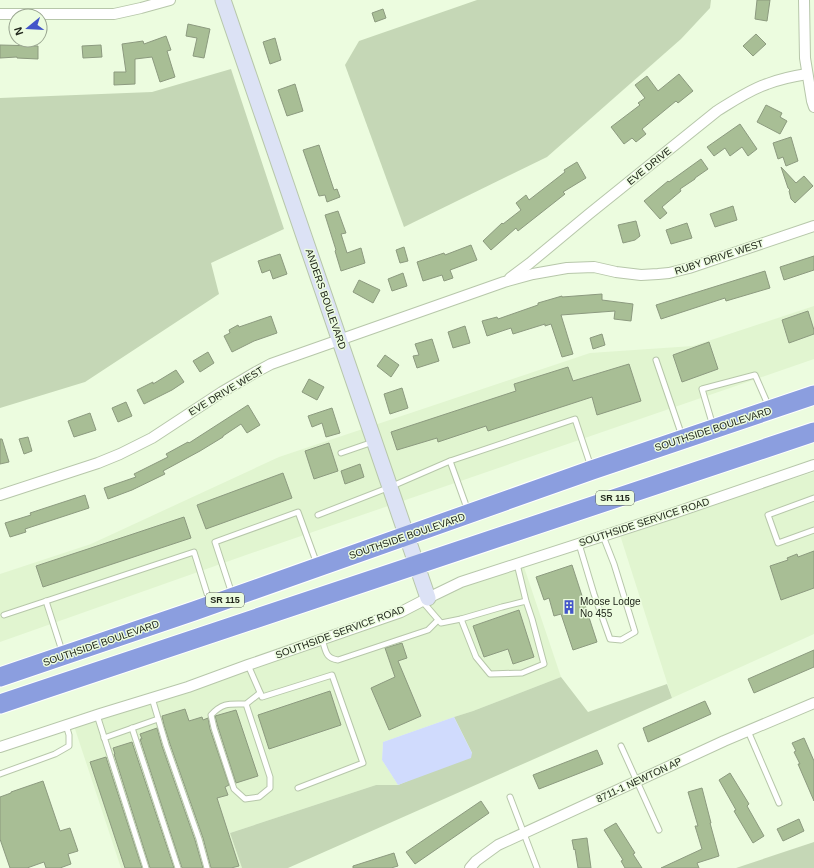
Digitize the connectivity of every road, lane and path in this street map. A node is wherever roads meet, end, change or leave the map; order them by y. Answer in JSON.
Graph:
{"nodes":[{"id":1,"x":170,"y":0,"type":"edge"},
{"id":2,"x":223,"y":0,"type":"edge"},
{"id":3,"x":804,"y":0,"type":"edge"},
{"id":4,"x":0,"y":14,"type":"edge"},
{"id":5,"x":807,"y":74,"type":"junction"},
{"id":6,"x":814,"y":107,"type":"edge"},
{"id":7,"x":814,"y":226,"type":"edge"},
{"id":8,"x":504,"y":282,"type":"junction"},
{"id":9,"x":340,"y":340,"type":"junction"},
{"id":10,"x":656,"y":360,"type":"dead end"},
{"id":11,"x":814,"y":395,"type":"edge"},
{"id":12,"x":771,"y":410,"type":"junction"},
{"id":13,"x":714,"y":429,"type":"junction"},
{"id":14,"x":814,"y":432,"type":"edge"},
{"id":15,"x":683,"y":439,"type":"junction"},
{"id":16,"x":374,"y":442,"type":"junction"},
{"id":17,"x":341,"y":453,"type":"dead end"},
{"id":18,"x":450,"y":461,"type":"junction"},
{"id":19,"x":814,"y":465,"type":"edge"},
{"id":20,"x":592,"y":470,"type":"junction"},
{"id":21,"x":390,"y":487,"type":"junction"},
{"id":22,"x":0,"y":495,"type":"edge"},
{"id":23,"x":814,"y":498,"type":"edge"},
{"id":24,"x":469,"y":514,"type":"junction"},
{"id":25,"x":318,"y":515,"type":"dead end"},
{"id":26,"x":814,"y":530,"type":"edge"},
{"id":27,"x":406,"y":536,"type":"junction"},
{"id":28,"x":603,"y":536,"type":"junction"},
{"id":29,"x":578,"y":544,"type":"junction"},
{"id":30,"x":416,"y":564,"type":"junction"},
{"id":31,"x":517,"y":564,"type":"junction"},
{"id":32,"x":318,"y":567,"type":"junction"},
{"id":33,"x":233,"y":597,"type":"junction"},
{"id":34,"x":425,"y":599,"type":"junction"},
{"id":35,"x":46,"y":601,"type":"junction"},
{"id":36,"x":526,"y":601,"type":"junction"},
{"id":37,"x":210,"y":605,"type":"junction"},
{"id":38,"x":4,"y":615,"type":"dead end"},
{"id":39,"x":461,"y":619,"type":"junction"},
{"id":40,"x":438,"y":620,"type":"junction"},
{"id":41,"x":322,"y":640,"type":"junction"},
{"id":42,"x":63,"y":656,"type":"junction"},
{"id":43,"x":248,"y":665,"type":"junction"},
{"id":44,"x":0,"y":677,"type":"edge"},
{"id":45,"x":260,"y":693,"type":"junction"},
{"id":46,"x":152,"y":698,"type":"junction"},
{"id":47,"x":814,"y":703,"type":"edge"},
{"id":48,"x":0,"y":704,"type":"edge"},
{"id":49,"x":246,"y":704,"type":"junction"},
{"id":50,"x":97,"y":715,"type":"junction"},
{"id":51,"x":158,"y":719,"type":"junction"},
{"id":52,"x":66,"y":725,"type":"junction"},
{"id":53,"x":132,"y":728,"type":"junction"},
{"id":54,"x":748,"y":731,"type":"junction"},
{"id":55,"x":104,"y":738,"type":"junction"},
{"id":56,"x":621,"y":746,"type":"dead end"},
{"id":57,"x":0,"y":747,"type":"edge"},
{"id":58,"x":0,"y":774,"type":"edge"},
{"id":59,"x":637,"y":782,"type":"junction"},
{"id":60,"x":298,"y":788,"type":"dead end"},
{"id":61,"x":510,"y":796,"type":"dead end"},
{"id":62,"x":778,"y":803,"type":"dead end"},
{"id":63,"x":659,"y":830,"type":"dead end"},
{"id":64,"x":524,"y":833,"type":"junction"},
{"id":65,"x":146,"y":868,"type":"edge"},
{"id":66,"x":178,"y":868,"type":"edge"},
{"id":67,"x":206,"y":868,"type":"edge"},
{"id":68,"x":470,"y":868,"type":"edge"},
{"id":69,"x":537,"y":868,"type":"edge"}],
"edges":[{"from":1,"to":4,"type":"street"},
{"from":2,"to":9,"type":"street","name":"ANDERS BOULEVARD"},
{"from":3,"to":5,"type":"street"},
{"from":5,"to":6,"type":"street"},
{"from":5,"to":8,"type":"street","name":"EVE DRIVE"},
{"from":7,"to":8,"type":"street","name":"RUBY DRIVE WEST"},
{"from":8,"to":9,"type":"street","name":"EVE DRIVE WEST"},
{"from":9,"to":16,"type":"street","name":"ANDERS BOULEVARD"},
{"from":9,"to":22,"type":"street","name":"EVE DRIVE WEST"},
{"from":10,"to":15,"type":"lane"},
{"from":11,"to":12,"type":"highway","name":"SOUTHSIDE BOULEVARD","number":"SR 115"},
{"from":12,"to":13,"type":"highway","name":"SOUTHSIDE BOULEVARD","number":"SR 115"},
{"from":12,"to":13,"type":"lane"},
{"from":13,"to":15,"type":"highway","name":"SOUTHSIDE BOULEVARD","number":"SR 115"},
{"from":14,"to":30,"type":"highway","number":"SR 115"},
{"from":15,"to":20,"type":"highway","name":"SOUTHSIDE BOULEVARD","number":"SR 115"},
{"from":16,"to":17,"type":"lane"},
{"from":16,"to":21,"type":"street","name":"ANDERS BOULEVARD"},
{"from":18,"to":20,"type":"lane"},
{"from":18,"to":21,"type":"lane"},
{"from":18,"to":24,"type":"lane"},
{"from":19,"to":28,"type":"street","name":"SOUTHSIDE SERVICE ROAD"},
{"from":20,"to":24,"type":"highway","name":"SOUTHSIDE BOULEVARD","number":"SR 115"},
{"from":21,"to":25,"type":"lane"},
{"from":21,"to":27,"type":"street","name":"ANDERS BOULEVARD"},
{"from":23,"to":26,"type":"lane"},
{"from":24,"to":27,"type":"highway","name":"SOUTHSIDE BOULEVARD","number":"SR 115"},
{"from":27,"to":30,"type":"street","name":"ANDERS BOULEVARD"},
{"from":27,"to":32,"type":"highway","name":"SOUTHSIDE BOULEVARD","number":"SR 115"},
{"from":28,"to":29,"type":"street","name":"SOUTHSIDE SERVICE ROAD"},
{"from":28,"to":29,"type":"lane"},
{"from":29,"to":31,"type":"street","name":"SOUTHSIDE SERVICE ROAD"},
{"from":30,"to":34,"type":"street","name":"ANDERS BOULEVARD"},
{"from":30,"to":48,"type":"highway","number":"SR 115"},
{"from":31,"to":34,"type":"street","name":"SOUTHSIDE SERVICE ROAD"},
{"from":31,"to":36,"type":"lane"},
{"from":32,"to":33,"type":"highway","name":"SOUTHSIDE BOULEVARD","number":"SR 115"},
{"from":32,"to":33,"type":"lane"},
{"from":33,"to":37,"type":"highway","name":"SOUTHSIDE BOULEVARD","number":"SR 115"},
{"from":34,"to":40,"type":"lane"},
{"from":34,"to":41,"type":"street","name":"SOUTHSIDE SERVICE ROAD"},
{"from":35,"to":37,"type":"lane"},
{"from":35,"to":38,"type":"lane"},
{"from":35,"to":42,"type":"lane"},
{"from":36,"to":39,"type":"lane"},
{"from":36,"to":39,"type":"lane"},
{"from":37,"to":42,"type":"highway","name":"SOUTHSIDE BOULEVARD","number":"SR 115"},
{"from":39,"to":40,"type":"lane"},
{"from":40,"to":41,"type":"lane"},
{"from":41,"to":43,"type":"street","name":"SOUTHSIDE SERVICE ROAD"},
{"from":42,"to":44,"type":"highway","name":"SOUTHSIDE BOULEVARD","number":"SR 115"},
{"from":43,"to":45,"type":"lane"},
{"from":43,"to":46,"type":"street","name":"SOUTHSIDE SERVICE ROAD"},
{"from":45,"to":49,"type":"lane"},
{"from":45,"to":60,"type":"lane"},
{"from":46,"to":50,"type":"street","name":"SOUTHSIDE SERVICE ROAD"},
{"from":46,"to":51,"type":"lane"},
{"from":47,"to":54,"type":"street","name":"8711-1 NEWTON AP"},
{"from":49,"to":49,"type":"lane"},
{"from":50,"to":52,"type":"street","name":"SOUTHSIDE SERVICE ROAD"},
{"from":50,"to":55,"type":"lane"},
{"from":51,"to":53,"type":"lane"},
{"from":51,"to":67,"type":"lane"},
{"from":52,"to":57,"type":"street","name":"SOUTHSIDE SERVICE ROAD"},
{"from":52,"to":58,"type":"lane"},
{"from":53,"to":55,"type":"lane"},
{"from":53,"to":66,"type":"lane"},
{"from":54,"to":59,"type":"street","name":"8711-1 NEWTON AP"},
{"from":54,"to":62,"type":"lane"},
{"from":55,"to":65,"type":"lane"},
{"from":56,"to":59,"type":"lane"},
{"from":59,"to":63,"type":"lane"},
{"from":59,"to":64,"type":"street","name":"8711-1 NEWTON AP"},
{"from":61,"to":64,"type":"lane"},
{"from":64,"to":68,"type":"street","name":"8711-1 NEWTON AP"},
{"from":64,"to":69,"type":"lane"}]}
